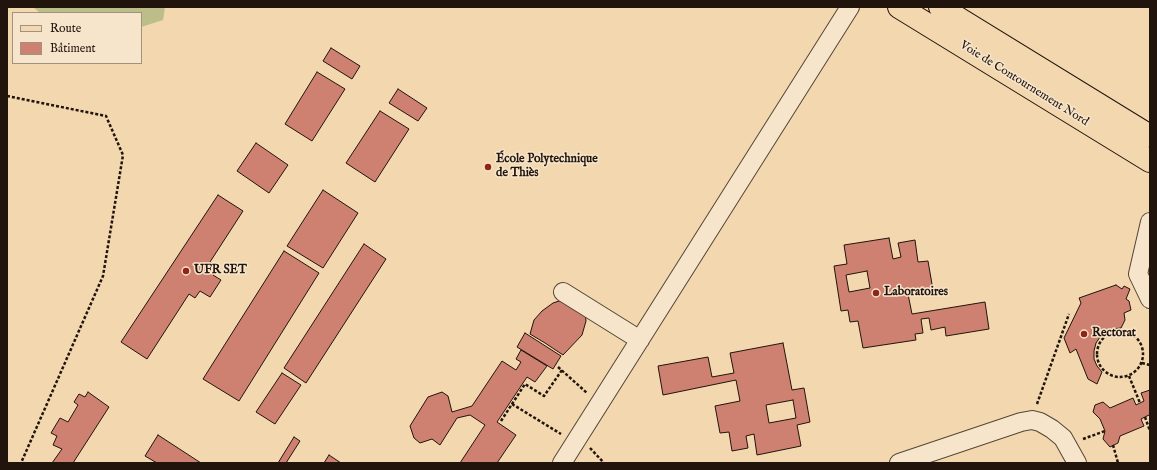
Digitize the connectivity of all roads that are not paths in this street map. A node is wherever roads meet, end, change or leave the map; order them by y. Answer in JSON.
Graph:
{"nodes":[{"id":1,"x":850,"y":7,"type":"edge"},
{"id":2,"x":899,"y":7,"type":"edge"},
{"id":3,"x":940,"y":7,"type":"edge"},
{"id":4,"x":1150,"y":136,"type":"edge"},
{"id":5,"x":1150,"y":161,"type":"edge"},
{"id":6,"x":1150,"y":222,"type":"edge"},
{"id":7,"x":563,"y":292,"type":"dead end"},
{"id":8,"x":1150,"y":299,"type":"edge"},
{"id":9,"x":640,"y":340,"type":"junction"},
{"id":10,"x":562,"y":463,"type":"edge"},
{"id":11,"x":899,"y":463,"type":"edge"},
{"id":12,"x":1077,"y":463,"type":"edge"}],
"edges":[{"from":1,"to":9,"type":"street"},
{"from":2,"to":5,"type":"main road","name":"Voie de Contournement Nord"},
{"from":3,"to":4,"type":"main road","name":"Voie de Contournement Nord"},
{"from":6,"to":8,"type":"street"},
{"from":7,"to":9,"type":"street"},
{"from":9,"to":10,"type":"street"},
{"from":11,"to":12,"type":"street"}]}
